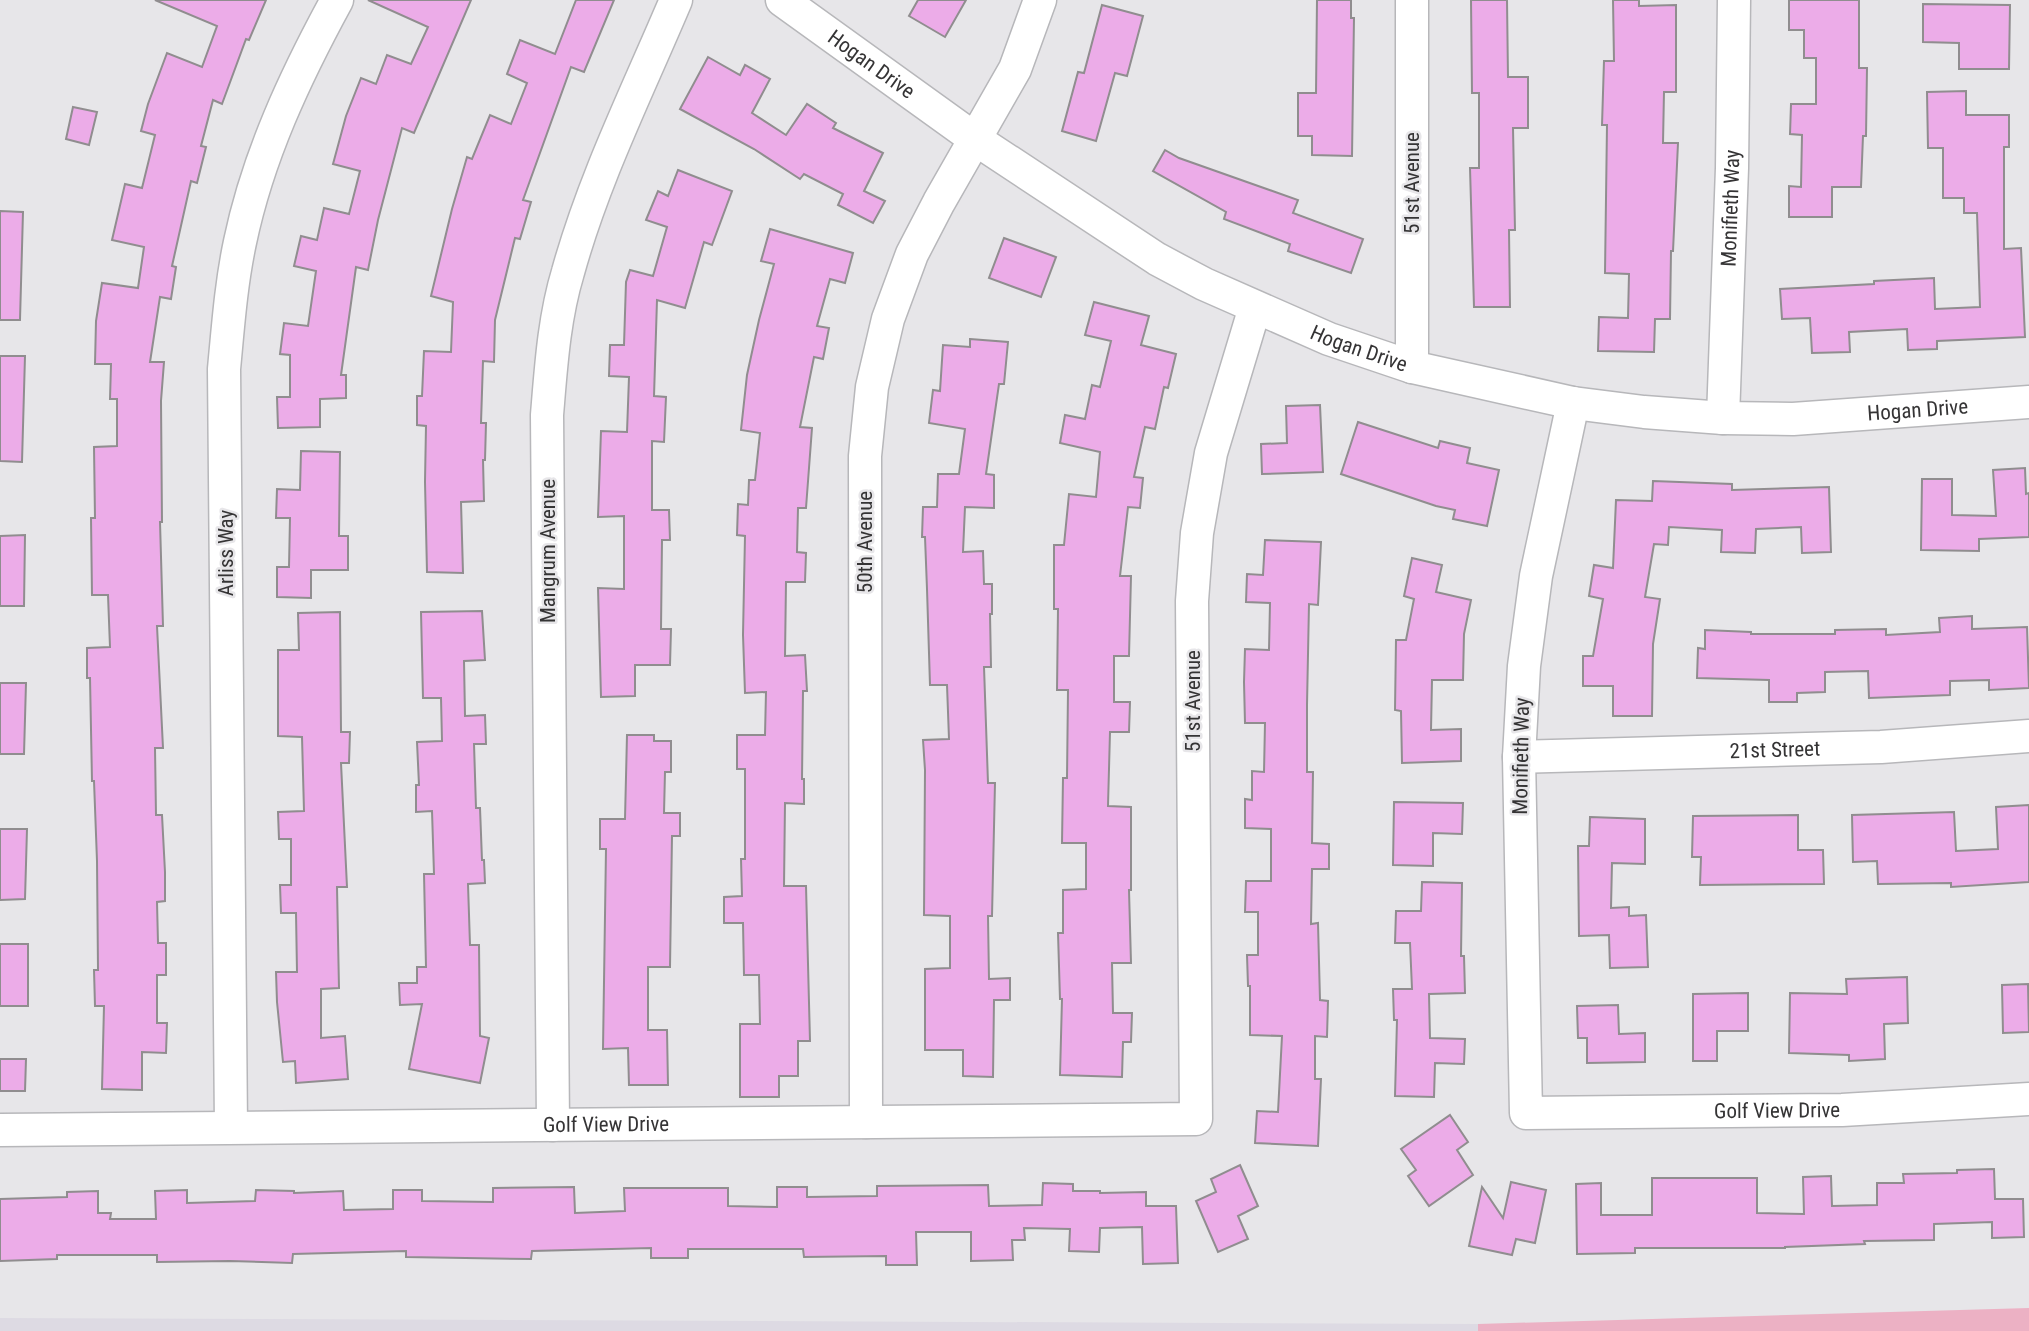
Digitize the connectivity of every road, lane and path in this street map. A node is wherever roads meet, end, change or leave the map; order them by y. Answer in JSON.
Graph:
{"nodes":[{"id":1,"x":337,"y":0,"type":"edge"},
{"id":2,"x":676,"y":0,"type":"edge"},
{"id":3,"x":782,"y":0,"type":"edge"},
{"id":4,"x":1040,"y":0,"type":"edge"},
{"id":5,"x":1412,"y":0,"type":"edge"},
{"id":6,"x":1734,"y":0,"type":"edge"},
{"id":7,"x":975,"y":139,"type":"junction"},
{"id":8,"x":1255,"y":307,"type":"junction"},
{"id":9,"x":1412,"y":367,"type":"junction"},
{"id":10,"x":2029,"y":402,"type":"edge"},
{"id":11,"x":1573,"y":403,"type":"junction"},
{"id":12,"x":1723,"y":418,"type":"junction"},
{"id":13,"x":2029,"y":736,"type":"edge"},
{"id":14,"x":1519,"y":757,"type":"junction"},
{"id":15,"x":2029,"y":1099,"type":"edge"},
{"id":16,"x":1196,"y":1103,"type":"joint"},
{"id":17,"x":1526,"y":1113,"type":"joint"},
{"id":18,"x":866,"y":1122,"type":"junction"},
{"id":19,"x":553,"y":1125,"type":"junction"},
{"id":20,"x":231,"y":1128,"type":"junction"},
{"id":21,"x":0,"y":1130,"type":"edge"}],
"edges":[{"from":1,"to":20,"type":"street","name":"Arliss Way"},
{"from":2,"to":19,"type":"street","name":"Mangrum Avenue"},
{"from":3,"to":7,"type":"street","name":"Hogan Drive"},
{"from":4,"to":7,"type":"street","name":"50th Avenue"},
{"from":5,"to":9,"type":"street","name":"51st Avenue"},
{"from":6,"to":12,"type":"street","name":"Monifieth Way"},
{"from":7,"to":8,"type":"street","name":"Hogan Drive"},
{"from":7,"to":18,"type":"street","name":"50th Avenue"},
{"from":8,"to":9,"type":"street","name":"Hogan Drive"},
{"from":8,"to":16,"type":"street","name":"51st Avenue"},
{"from":9,"to":11,"type":"street","name":"Hogan Drive"},
{"from":10,"to":12,"type":"street","name":"Hogan Drive"},
{"from":11,"to":12,"type":"street","name":"Hogan Drive"},
{"from":11,"to":14,"type":"street","name":"Monifieth Way"},
{"from":13,"to":14,"type":"street","name":"21st Street"},
{"from":14,"to":17,"type":"street","name":"Monifieth Way"},
{"from":15,"to":17,"type":"street","name":"Golf View Drive"},
{"from":16,"to":18,"type":"street","name":"Golf View Drive"},
{"from":18,"to":19,"type":"street","name":"Golf View Drive"},
{"from":19,"to":20,"type":"street","name":"Golf View Drive"},
{"from":20,"to":21,"type":"street","name":"Golf View Drive"}]}
